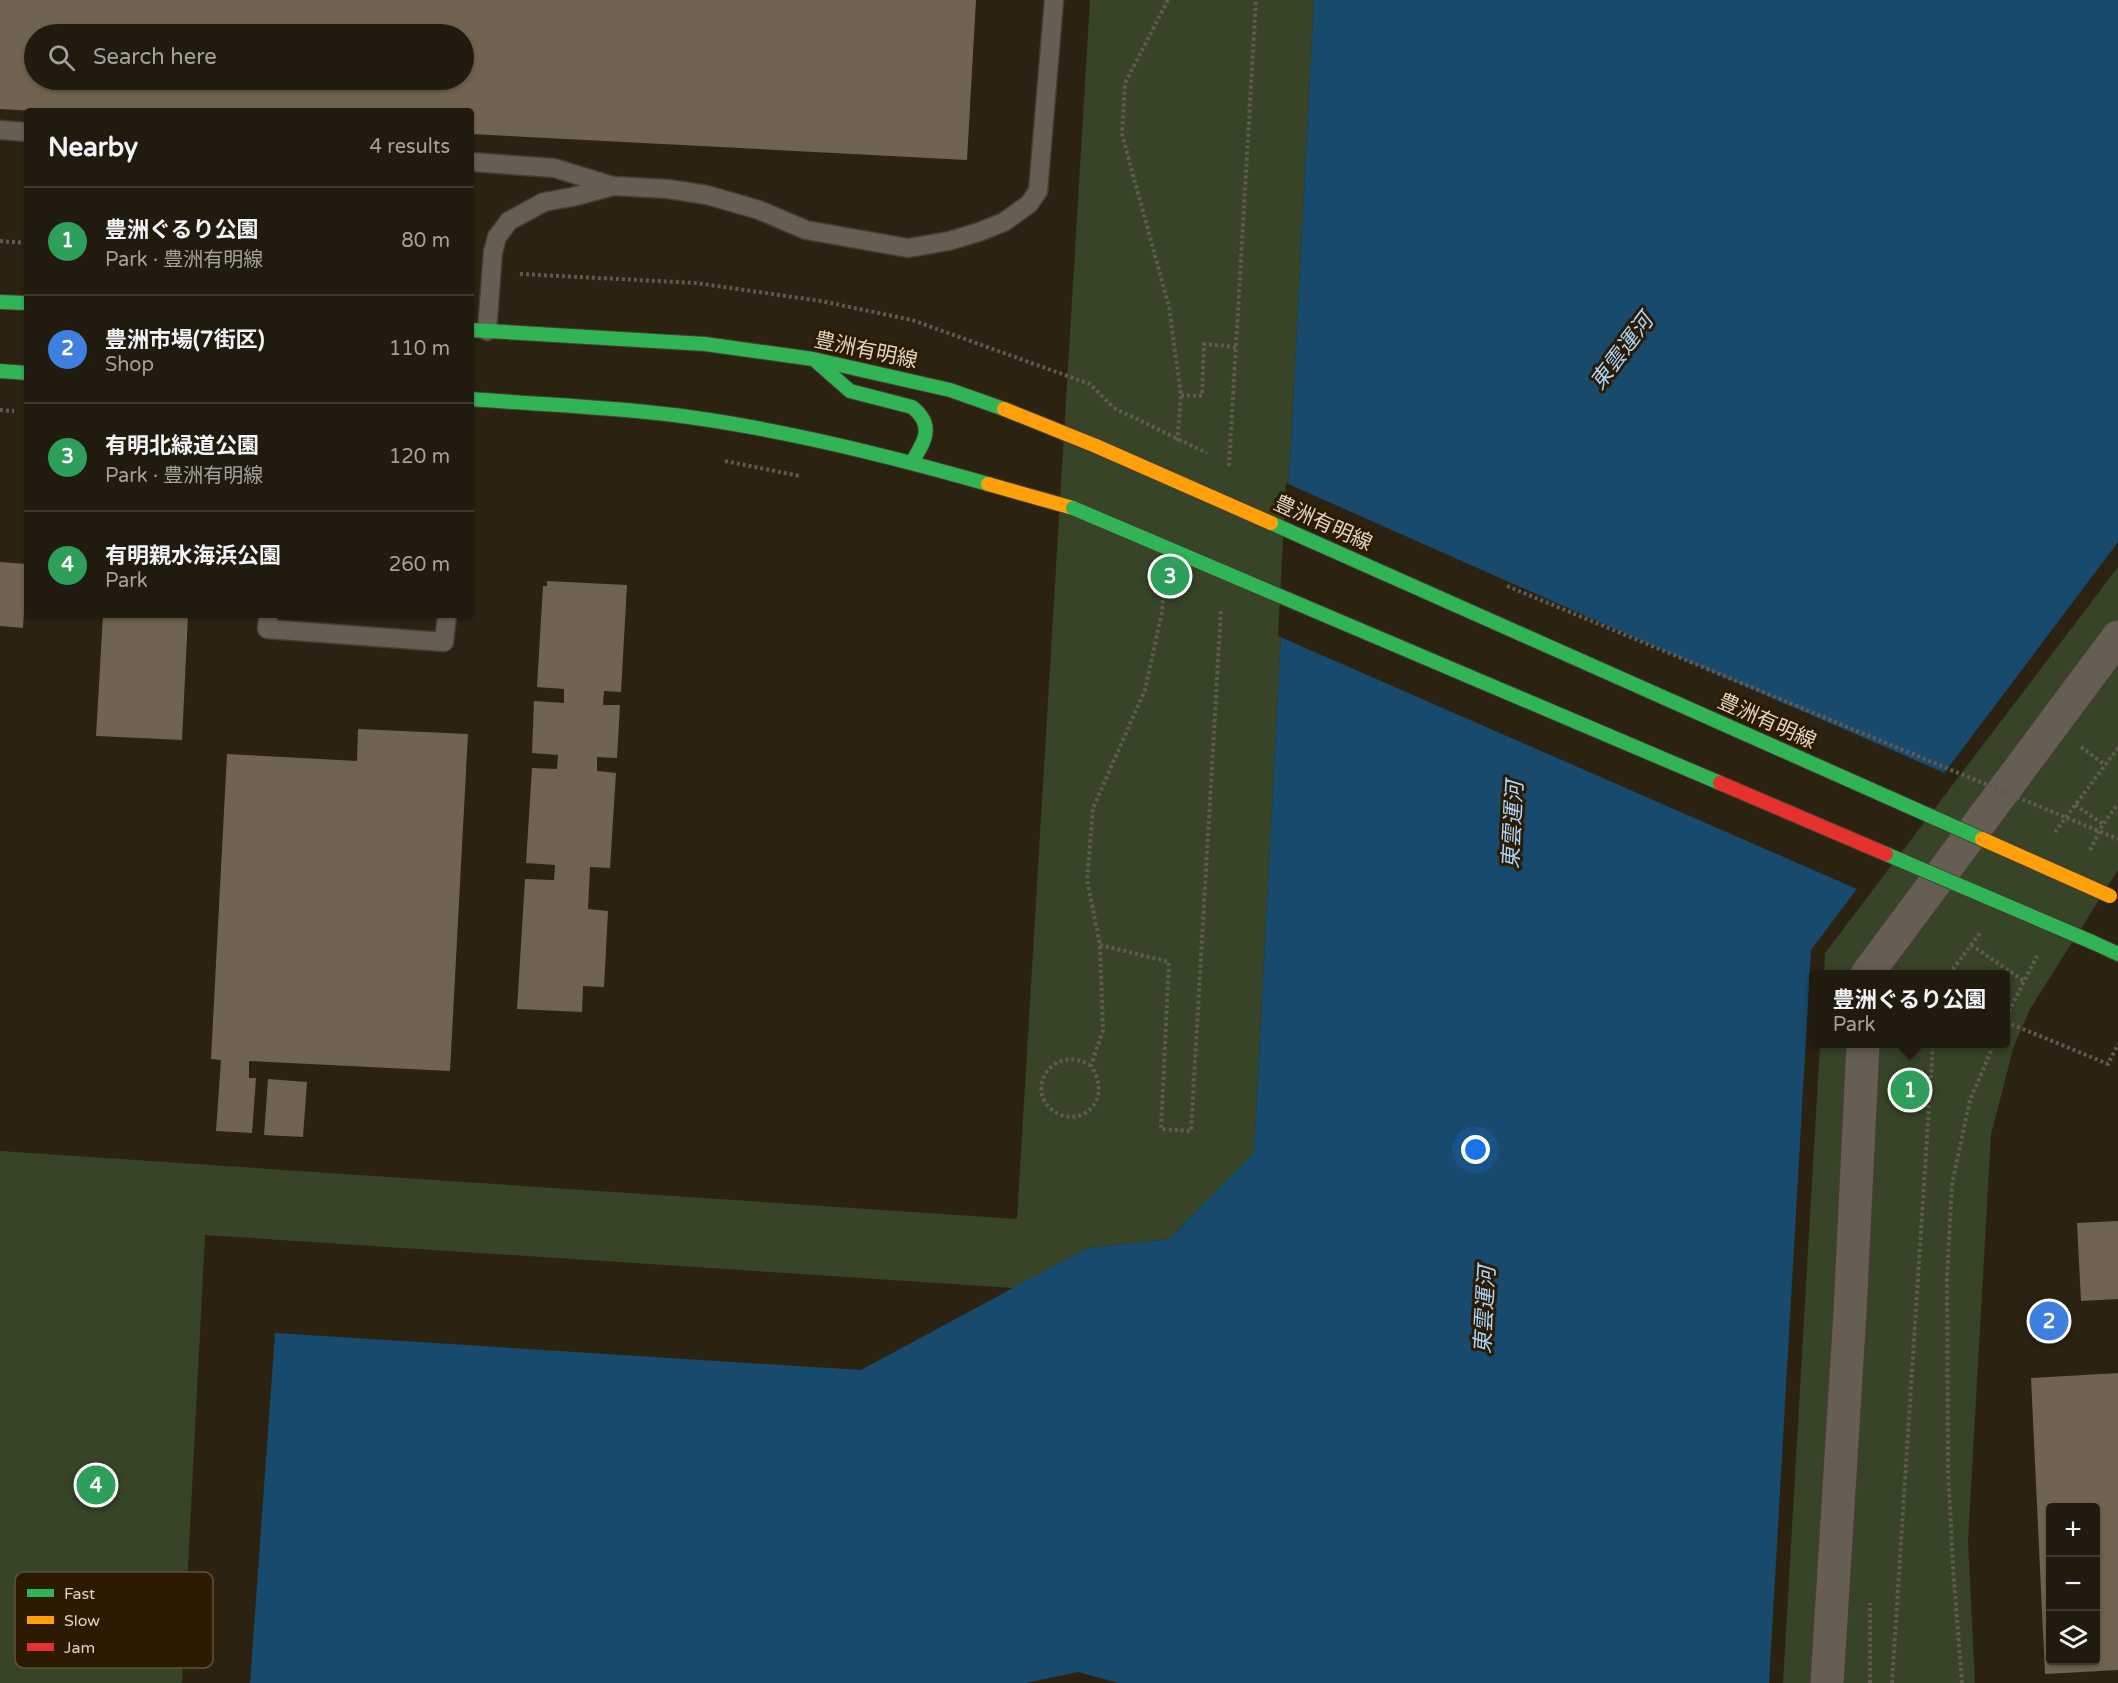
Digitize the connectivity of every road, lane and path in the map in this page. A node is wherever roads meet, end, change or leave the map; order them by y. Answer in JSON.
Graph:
{"nodes":[{"id":1,"x":1054,"y":0,"type":"edge"},
{"id":2,"x":1256,"y":0,"type":"edge"},
{"id":3,"x":0,"y":130,"type":"edge"},
{"id":4,"x":24,"y":132,"type":"edge"},
{"id":5,"x":474,"y":162,"type":"edge"},
{"id":6,"x":613,"y":186,"type":"junction"},
{"id":7,"x":0,"y":241,"type":"edge"},
{"id":8,"x":24,"y":243,"type":"edge"},
{"id":9,"x":491,"y":272,"type":"junction"},
{"id":10,"x":0,"y":302,"type":"edge"},
{"id":11,"x":24,"y":303,"type":"edge"},
{"id":12,"x":479,"y":330,"type":"edge"},
{"id":13,"x":1236,"y":347,"type":"junction"},
{"id":14,"x":813,"y":359,"type":"junction"},
{"id":15,"x":0,"y":371,"type":"edge"},
{"id":16,"x":24,"y":373,"type":"edge"},
{"id":17,"x":1181,"y":395,"type":"dead end"},
{"id":18,"x":474,"y":399,"type":"edge"},
{"id":19,"x":1216,"y":458,"type":"dead end"},
{"id":20,"x":718,"y":460,"type":"dead end"},
{"id":21,"x":912,"y":462,"type":"junction"},
{"id":22,"x":1226,"y":463,"type":"dead end"},
{"id":23,"x":1236,"y":468,"type":"dead end"},
{"id":24,"x":810,"y":478,"type":"dead end"},
{"id":25,"x":1228,"y":478,"type":"dead end"},
{"id":26,"x":1504,"y":585,"type":"dead end"},
{"id":27,"x":1221,"y":608,"type":"dead end"},
{"id":28,"x":268,"y":618,"type":"edge"},
{"id":29,"x":447,"y":618,"type":"edge"},
{"id":30,"x":2118,"y":637,"type":"edge"},
{"id":31,"x":2096,"y":759,"type":"dead end"},
{"id":32,"x":2105,"y":765,"type":"dead end"},
{"id":33,"x":2075,"y":805,"type":"dead end"},
{"id":34,"x":2103,"y":824,"type":"dead end"},
{"id":35,"x":2118,"y":839,"type":"edge"},
{"id":36,"x":2118,"y":900,"type":"edge"},
{"id":37,"x":1100,"y":945,"type":"dead end"},
{"id":38,"x":1971,"y":945,"type":"dead end"},
{"id":39,"x":2118,"y":954,"type":"edge"},
{"id":40,"x":1871,"y":970,"type":"edge"},
{"id":41,"x":2008,"y":970,"type":"edge"},
{"id":42,"x":2010,"y":971,"type":"edge"},
{"id":43,"x":2024,"y":981,"type":"dead end"},
{"id":44,"x":2010,"y":1024,"type":"edge"},
{"id":45,"x":2118,"y":1044,"type":"edge"},
{"id":46,"x":1863,"y":1048,"type":"edge"},
{"id":47,"x":1933,"y":1048,"type":"edge"},
{"id":48,"x":1992,"y":1048,"type":"edge"},
{"id":49,"x":1090,"y":1066,"type":"dead end"},
{"id":50,"x":1053,"y":1112,"type":"dead end"},
{"id":51,"x":1827,"y":1683,"type":"edge"},
{"id":52,"x":1892,"y":1683,"type":"edge"},
{"id":53,"x":1962,"y":1683,"type":"edge"}],
"edges":[{"from":1,"to":6,"type":"lane"},
{"from":2,"to":13,"type":"path"},
{"from":3,"to":4,"type":"lane"},
{"from":5,"to":6,"type":"lane"},
{"from":6,"to":9,"type":"lane"},
{"from":7,"to":8,"type":"path"},
{"from":9,"to":12,"type":"lane"},
{"from":9,"to":19,"type":"path","bridge":true},
{"from":10,"to":11,"type":"main road"},
{"from":12,"to":14,"type":"main road","name":"豊洲有明線"},
{"from":13,"to":17,"type":"path"},
{"from":13,"to":25,"type":"path"},
{"from":14,"to":21,"type":"main road"},
{"from":14,"to":36,"type":"main road","name":"豊洲有明線","bridge":true},
{"from":15,"to":16,"type":"main road"},
{"from":18,"to":21,"type":"main road"},
{"from":20,"to":24,"type":"path"},
{"from":21,"to":39,"type":"main road","bridge":true},
{"from":22,"to":23,"type":"path"},
{"from":26,"to":35,"type":"path","bridge":true},
{"from":27,"to":37,"type":"path"},
{"from":28,"to":29,"type":"lane"},
{"from":30,"to":40,"type":"street"},
{"from":31,"to":32,"type":"path"},
{"from":33,"to":34,"type":"path"},
{"from":38,"to":41,"type":"path"},
{"from":42,"to":43,"type":"path"},
{"from":44,"to":45,"type":"path"},
{"from":46,"to":51,"type":"street"},
{"from":47,"to":52,"type":"path"},
{"from":48,"to":53,"type":"path"},
{"from":49,"to":50,"type":"path"}]}
